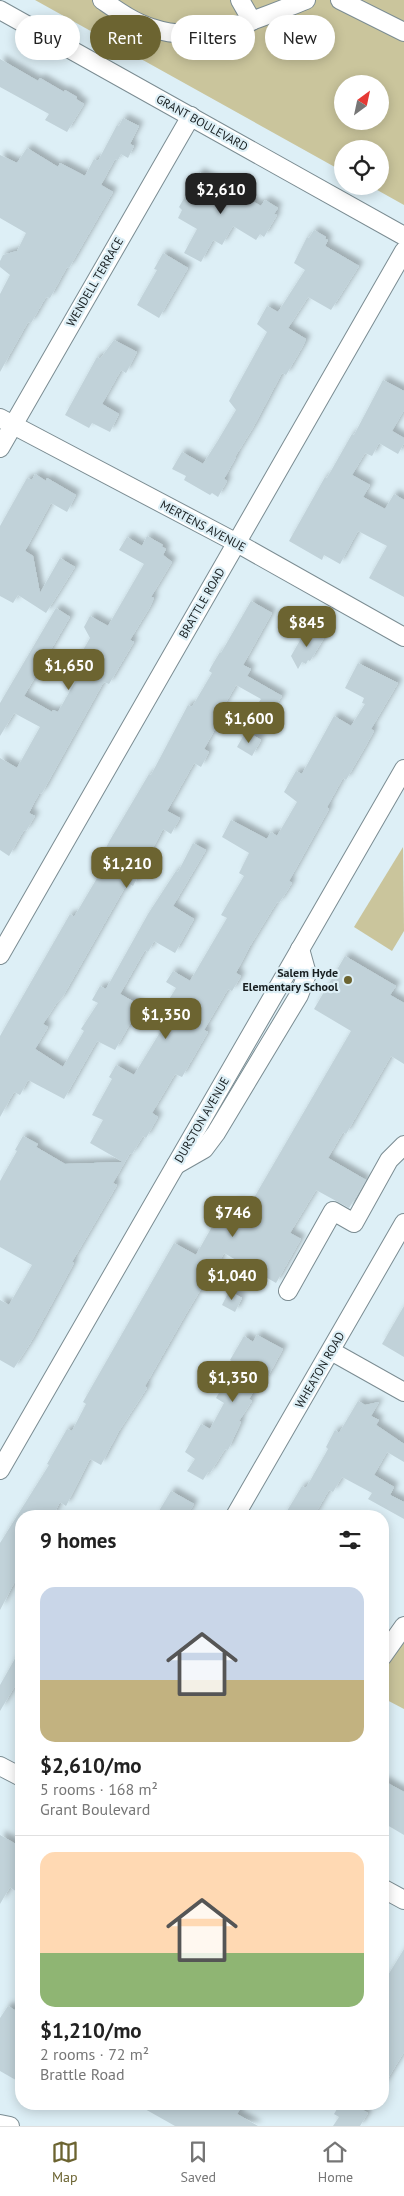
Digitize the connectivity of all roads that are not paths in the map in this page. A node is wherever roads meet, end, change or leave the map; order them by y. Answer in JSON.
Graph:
{"nodes":[{"id":1,"x":102,"y":0,"type":"edge"},
{"id":2,"x":240,"y":0,"type":"edge"},
{"id":3,"x":306,"y":0,"type":"edge"},
{"id":4,"x":340,"y":0,"type":"edge"},
{"id":5,"x":0,"y":10,"type":"edge"},
{"id":6,"x":249,"y":15,"type":"edge"},
{"id":7,"x":255,"y":20,"type":"edge"},
{"id":8,"x":171,"y":32,"type":"edge"},
{"id":9,"x":404,"y":32,"type":"edge"},
{"id":10,"x":191,"y":116,"type":"junction"},
{"id":11,"x":404,"y":236,"type":"edge"},
{"id":12,"x":404,"y":251,"type":"edge"},
{"id":13,"x":7,"y":422,"type":"edge"},
{"id":14,"x":0,"y":448,"type":"edge"},
{"id":15,"x":237,"y":543,"type":"junction"},
{"id":16,"x":404,"y":637,"type":"edge"},
{"id":17,"x":404,"y":769,"type":"edge"},
{"id":18,"x":0,"y":955,"type":"edge"},
{"id":19,"x":404,"y":1145,"type":"edge"},
{"id":20,"x":404,"y":1223,"type":"edge"},
{"id":21,"x":288,"y":1291,"type":"dead end"},
{"id":22,"x":331,"y":1351,"type":"junction"},
{"id":23,"x":404,"y":1392,"type":"edge"},
{"id":24,"x":6,"y":1444,"type":"edge"},
{"id":25,"x":0,"y":1470,"type":"edge"},
{"id":26,"x":238,"y":1510,"type":"edge"},
{"id":27,"x":404,"y":1626,"type":"edge"},
{"id":28,"x":389,"y":1647,"type":"edge"},
{"id":29,"x":0,"y":1766,"type":"edge"},
{"id":30,"x":15,"y":1774,"type":"edge"},
{"id":31,"x":389,"y":1892,"type":"edge"},
{"id":32,"x":404,"y":1900,"type":"edge"},
{"id":33,"x":0,"y":2124,"type":"edge"},
{"id":34,"x":10,"y":2126,"type":"edge"}],
"edges":[{"from":1,"to":8,"type":"street"},
{"from":2,"to":6,"type":"street"},
{"from":3,"to":7,"type":"street"},
{"from":4,"to":9,"type":"street"},
{"from":5,"to":10,"type":"street","name":"GRANT BOULEVARD"},
{"from":10,"to":11,"type":"street","name":"GRANT BOULEVARD"},
{"from":10,"to":13,"type":"street","name":"WENDELL TERRACE"},
{"from":12,"to":15,"type":"street","name":"BRATTLE ROAD"},
{"from":13,"to":14,"type":"street","name":"WENDELL TERRACE"},
{"from":13,"to":15,"type":"street","name":"MERTENS AVENUE"},
{"from":15,"to":16,"type":"street","name":"MERTENS AVENUE"},
{"from":15,"to":18,"type":"street","name":"BRATTLE ROAD"},
{"from":17,"to":24,"type":"street","name":"DURSTON AVENUE"},
{"from":19,"to":21,"type":"street"},
{"from":20,"to":22,"type":"street","name":"WHEATON ROAD"},
{"from":22,"to":23,"type":"street"},
{"from":22,"to":26,"type":"street","name":"WHEATON ROAD"},
{"from":24,"to":25,"type":"street","name":"DURSTON AVENUE"},
{"from":27,"to":28,"type":"street"},
{"from":29,"to":30,"type":"street"},
{"from":31,"to":32,"type":"street"},
{"from":33,"to":34,"type":"street"}]}
